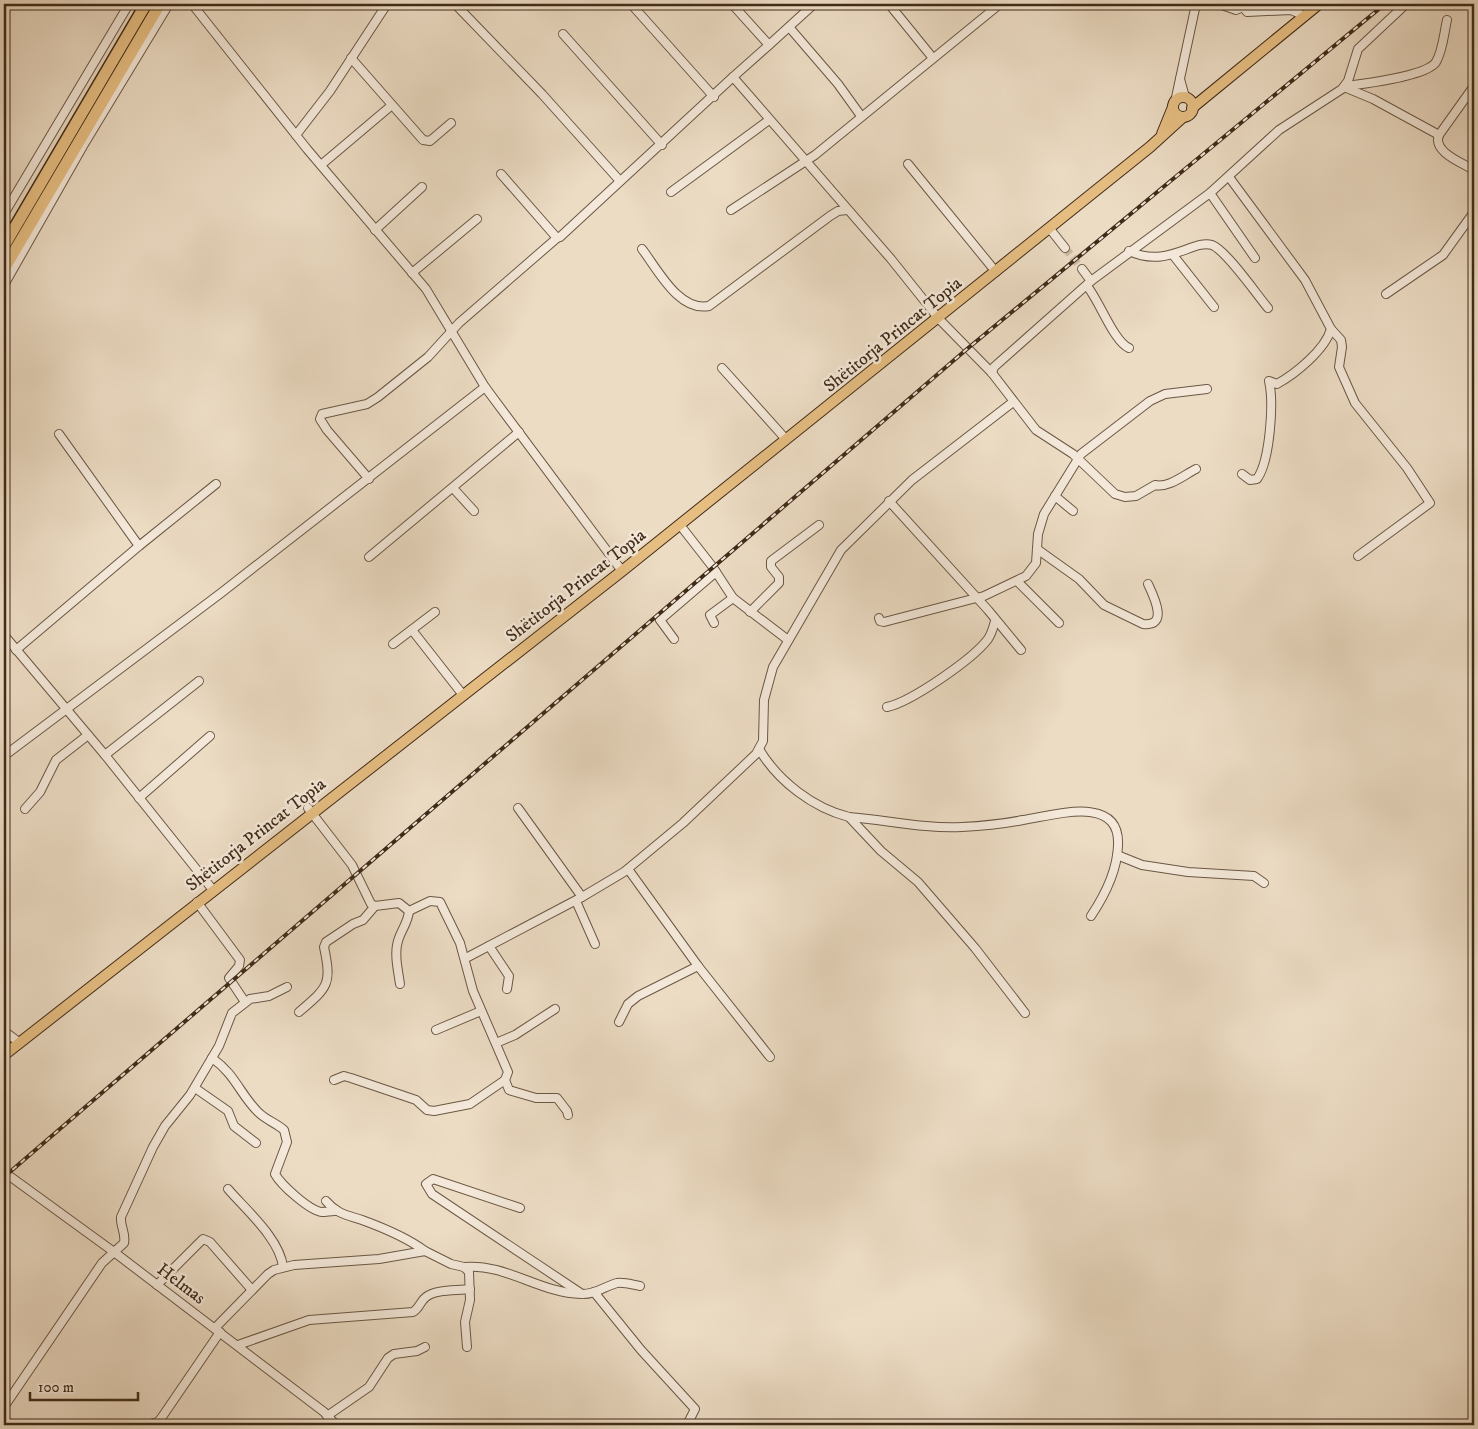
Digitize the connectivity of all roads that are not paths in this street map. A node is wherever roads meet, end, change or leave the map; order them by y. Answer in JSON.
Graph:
{"nodes":[{"id":1,"x":130,"y":4,"type":"edge"},
{"id":2,"x":146,"y":4,"type":"edge"},
{"id":3,"x":160,"y":4,"type":"edge"},
{"id":4,"x":169,"y":4,"type":"edge"},
{"id":5,"x":192,"y":4,"type":"edge"},
{"id":6,"x":387,"y":4,"type":"edge"},
{"id":7,"x":455,"y":4,"type":"edge"},
{"id":8,"x":631,"y":4,"type":"edge"},
{"id":9,"x":732,"y":4,"type":"edge"},
{"id":10,"x":814,"y":4,"type":"edge"},
{"id":11,"x":888,"y":4,"type":"edge"},
{"id":12,"x":1000,"y":4,"type":"edge"},
{"id":13,"x":1196,"y":4,"type":"edge"},
{"id":14,"x":1219,"y":4,"type":"edge"},
{"id":15,"x":1406,"y":4,"type":"edge"},
{"id":16,"x":1315,"y":5,"type":"edge"},
{"id":17,"x":987,"y":7,"type":"edge"},
{"id":18,"x":1305,"y":16,"type":"junction"},
{"id":19,"x":1447,"y":20,"type":"dead end"},
{"id":20,"x":789,"y":28,"type":"junction"},
{"id":21,"x":563,"y":34,"type":"dead end"},
{"id":22,"x":769,"y":45,"type":"junction"},
{"id":23,"x":932,"y":57,"type":"junction"},
{"id":24,"x":351,"y":58,"type":"junction"},
{"id":25,"x":733,"y":77,"type":"junction"},
{"id":26,"x":1474,"y":86,"type":"edge"},
{"id":27,"x":1344,"y":87,"type":"junction"},
{"id":28,"x":714,"y":97,"type":"junction"},
{"id":29,"x":1183,"y":103,"type":"junction"},
{"id":30,"x":392,"y":105,"type":"junction"},
{"id":31,"x":860,"y":116,"type":"junction"},
{"id":32,"x":769,"y":120,"type":"junction"},
{"id":33,"x":450,"y":123,"type":"dead end"},
{"id":34,"x":296,"y":135,"type":"junction"},
{"id":35,"x":1439,"y":135,"type":"junction"},
{"id":36,"x":1162,"y":136,"type":"junction"},
{"id":37,"x":662,"y":145,"type":"junction"},
{"id":38,"x":806,"y":162,"type":"junction"},
{"id":39,"x":908,"y":164,"type":"dead end"},
{"id":40,"x":321,"y":165,"type":"junction"},
{"id":41,"x":1474,"y":170,"type":"edge"},
{"id":42,"x":500,"y":174,"type":"dead end"},
{"id":43,"x":1229,"y":177,"type":"junction"},
{"id":44,"x":620,"y":181,"type":"junction"},
{"id":45,"x":422,"y":187,"type":"dead end"},
{"id":46,"x":671,"y":192,"type":"dead end"},
{"id":47,"x":1210,"y":193,"type":"junction"},
{"id":48,"x":731,"y":210,"type":"dead end"},
{"id":49,"x":847,"y":210,"type":"junction"},
{"id":50,"x":1474,"y":212,"type":"edge"},
{"id":51,"x":4,"y":214,"type":"edge"},
{"id":52,"x":477,"y":219,"type":"dead end"},
{"id":53,"x":1050,"y":229,"type":"junction"},
{"id":54,"x":375,"y":230,"type":"junction"},
{"id":55,"x":557,"y":238,"type":"junction"},
{"id":56,"x":4,"y":246,"type":"edge"},
{"id":57,"x":1065,"y":248,"type":"tunnel mouth"},
{"id":58,"x":642,"y":250,"type":"dead end"},
{"id":59,"x":1129,"y":251,"type":"junction"},
{"id":60,"x":1173,"y":255,"type":"junction"},
{"id":61,"x":1255,"y":258,"type":"dead end"},
{"id":62,"x":4,"y":269,"type":"edge"},
{"id":63,"x":1082,"y":269,"type":"tunnel mouth"},
{"id":64,"x":996,"y":272,"type":"junction"},
{"id":65,"x":412,"y":273,"type":"junction"},
{"id":66,"x":1089,"y":284,"type":"junction"},
{"id":67,"x":4,"y":285,"type":"edge"},
{"id":68,"x":1386,"y":294,"type":"dead end"},
{"id":69,"x":1214,"y":307,"type":"dead end"},
{"id":70,"x":1268,"y":308,"type":"dead end"},
{"id":71,"x":939,"y":319,"type":"junction"},
{"id":72,"x":1331,"y":329,"type":"junction"},
{"id":73,"x":453,"y":331,"type":"junction"},
{"id":74,"x":1129,"y":348,"type":"dead end"},
{"id":75,"x":722,"y":368,"type":"dead end"},
{"id":76,"x":991,"y":369,"type":"junction"},
{"id":77,"x":486,"y":387,"type":"junction"},
{"id":78,"x":1207,"y":389,"type":"dead end"},
{"id":79,"x":1013,"y":402,"type":"junction"},
{"id":80,"x":519,"y":432,"type":"junction"},
{"id":81,"x":59,"y":434,"type":"dead end"},
{"id":82,"x":783,"y":436,"type":"dead end"},
{"id":83,"x":1076,"y":459,"type":"junction"},
{"id":84,"x":1196,"y":469,"type":"dead end"},
{"id":85,"x":1242,"y":474,"type":"dead end"},
{"id":86,"x":369,"y":479,"type":"junction"},
{"id":87,"x":216,"y":484,"type":"dead end"},
{"id":88,"x":452,"y":488,"type":"junction"},
{"id":89,"x":1056,"y":496,"type":"junction"},
{"id":90,"x":889,"y":501,"type":"junction"},
{"id":91,"x":474,"y":511,"type":"dead end"},
{"id":92,"x":1072,"y":511,"type":"dead end"},
{"id":93,"x":680,"y":525,"type":"junction"},
{"id":94,"x":820,"y":525,"type":"dead end"},
{"id":95,"x":139,"y":546,"type":"junction"},
{"id":96,"x":1037,"y":549,"type":"junction"},
{"id":97,"x":1358,"y":556,"type":"dead end"},
{"id":98,"x":370,"y":557,"type":"dead end"},
{"id":99,"x":622,"y":571,"type":"junction"},
{"id":100,"x":716,"y":572,"type":"junction"},
{"id":101,"x":1017,"y":581,"type":"junction"},
{"id":102,"x":1148,"y":584,"type":"dead end"},
{"id":103,"x":976,"y":597,"type":"junction"},
{"id":104,"x":733,"y":598,"type":"junction"},
{"id":105,"x":435,"y":612,"type":"dead end"},
{"id":106,"x":750,"y":612,"type":"junction"},
{"id":107,"x":879,"y":618,"type":"dead end"},
{"id":108,"x":995,"y":621,"type":"junction"},
{"id":109,"x":714,"y":623,"type":"dead end"},
{"id":110,"x":1059,"y":623,"type":"dead end"},
{"id":111,"x":412,"y":630,"type":"junction"},
{"id":112,"x":4,"y":635,"type":"edge"},
{"id":113,"x":674,"y":639,"type":"dead end"},
{"id":114,"x":788,"y":640,"type":"junction"},
{"id":115,"x":393,"y":644,"type":"dead end"},
{"id":116,"x":16,"y":650,"type":"junction"},
{"id":117,"x":1021,"y":650,"type":"dead end"},
{"id":118,"x":199,"y":681,"type":"dead end"},
{"id":119,"x":463,"y":695,"type":"junction"},
{"id":120,"x":887,"y":707,"type":"dead end"},
{"id":121,"x":66,"y":710,"type":"junction"},
{"id":122,"x":88,"y":735,"type":"junction"},
{"id":123,"x":210,"y":736,"type":"dead end"},
{"id":124,"x":760,"y":749,"type":"junction"},
{"id":125,"x":105,"y":755,"type":"junction"},
{"id":126,"x":4,"y":756,"type":"edge"},
{"id":127,"x":139,"y":798,"type":"junction"},
{"id":128,"x":518,"y":808,"type":"dead end"},
{"id":129,"x":26,"y":809,"type":"dead end"},
{"id":130,"x":310,"y":810,"type":"junction"},
{"id":131,"x":849,"y":816,"type":"junction"},
{"id":132,"x":1117,"y":855,"type":"junction"},
{"id":133,"x":628,"y":869,"type":"junction"},
{"id":134,"x":1264,"y":883,"type":"dead end"},
{"id":135,"x":213,"y":890,"type":"junction"},
{"id":136,"x":579,"y":899,"type":"junction"},
{"id":137,"x":198,"y":902,"type":"junction"},
{"id":138,"x":375,"y":906,"type":"junction"},
{"id":139,"x":409,"y":911,"type":"junction"},
{"id":140,"x":1091,"y":916,"type":"dead end"},
{"id":141,"x":595,"y":944,"type":"dead end"},
{"id":142,"x":489,"y":946,"type":"junction"},
{"id":143,"x":466,"y":958,"type":"junction"},
{"id":144,"x":698,"y":966,"type":"junction"},
{"id":145,"x":400,"y":984,"type":"dead end"},
{"id":146,"x":287,"y":987,"type":"dead end"},
{"id":147,"x":507,"y":989,"type":"dead end"},
{"id":148,"x":245,"y":1002,"type":"junction"},
{"id":149,"x":555,"y":1009,"type":"dead end"},
{"id":150,"x":481,"y":1011,"type":"junction"},
{"id":151,"x":299,"y":1012,"type":"dead end"},
{"id":152,"x":1024,"y":1012,"type":"dead end"},
{"id":153,"x":619,"y":1022,"type":"dead end"},
{"id":154,"x":436,"y":1030,"type":"dead end"},
{"id":155,"x":4,"y":1031,"type":"edge"},
{"id":156,"x":20,"y":1043,"type":"junction"},
{"id":157,"x":496,"y":1043,"type":"junction"},
{"id":158,"x":4,"y":1055,"type":"edge"},
{"id":159,"x":770,"y":1057,"type":"dead end"},
{"id":160,"x":212,"y":1058,"type":"junction"},
{"id":161,"x":334,"y":1080,"type":"dead end"},
{"id":162,"x":504,"y":1080,"type":"junction"},
{"id":163,"x":195,"y":1088,"type":"junction"},
{"id":164,"x":568,"y":1114,"type":"dead end"},
{"id":165,"x":256,"y":1142,"type":"dead end"},
{"id":166,"x":4,"y":1172,"type":"edge"},
{"id":167,"x":228,"y":1190,"type":"dead end"},
{"id":168,"x":326,"y":1200,"type":"dead end"},
{"id":169,"x":520,"y":1208,"type":"dead end"},
{"id":170,"x":335,"y":1211,"type":"junction"},
{"id":171,"x":425,"y":1251,"type":"junction"},
{"id":172,"x":114,"y":1252,"type":"junction"},
{"id":173,"x":283,"y":1267,"type":"junction"},
{"id":174,"x":464,"y":1267,"type":"junction"},
{"id":175,"x":157,"y":1284,"type":"junction"},
{"id":176,"x":640,"y":1286,"type":"dead end"},
{"id":177,"x":470,"y":1289,"type":"junction"},
{"id":178,"x":252,"y":1290,"type":"junction"},
{"id":179,"x":594,"y":1292,"type":"junction"},
{"id":180,"x":582,"y":1294,"type":"junction"},
{"id":181,"x":218,"y":1330,"type":"junction"},
{"id":182,"x":238,"y":1345,"type":"junction"},
{"id":183,"x":425,"y":1346,"type":"dead end"},
{"id":184,"x":466,"y":1347,"type":"dead end"},
{"id":185,"x":4,"y":1407,"type":"edge"},
{"id":186,"x":327,"y":1416,"type":"junction"},
{"id":187,"x":146,"y":1425,"type":"edge"},
{"id":188,"x":336,"y":1425,"type":"edge"},
{"id":189,"x":686,"y":1425,"type":"edge"}],
"edges":[{"from":1,"to":51,"type":"street"},
{"from":2,"to":56,"type":"highway"},
{"from":3,"to":62,"type":"highway"},
{"from":4,"to":67,"type":"street"},
{"from":5,"to":34,"type":"street"},
{"from":6,"to":24,"type":"street"},
{"from":7,"to":44,"type":"street"},
{"from":8,"to":28,"type":"street"},
{"from":9,"to":22,"type":"street"},
{"from":10,"to":20,"type":"street"},
{"from":11,"to":23,"type":"street"},
{"from":12,"to":17,"type":"street"},
{"from":13,"to":29,"type":"street"},
{"from":14,"to":18,"type":"street"},
{"from":15,"to":27,"type":"street"},
{"from":16,"to":18,"type":"main road"},
{"from":17,"to":23,"type":"street"},
{"from":18,"to":29,"type":"main road"},
{"from":19,"to":27,"type":"street"},
{"from":20,"to":22,"type":"street"},
{"from":20,"to":31,"type":"street"},
{"from":21,"to":37,"type":"street"},
{"from":22,"to":25,"type":"street"},
{"from":23,"to":31,"type":"street"},
{"from":24,"to":30,"type":"street"},
{"from":24,"to":34,"type":"street"},
{"from":25,"to":28,"type":"street"},
{"from":25,"to":32,"type":"street"},
{"from":26,"to":35,"type":"street"},
{"from":27,"to":35,"type":"street"},
{"from":27,"to":43,"type":"street"},
{"from":28,"to":37,"type":"street"},
{"from":29,"to":36,"type":"main road","name":"Shëtitorja Princat Topia"},
{"from":29,"to":36,"type":"main road","name":"Shëtitorja Princat Topia"},
{"from":30,"to":33,"type":"street"},
{"from":30,"to":40,"type":"street"},
{"from":31,"to":38,"type":"street"},
{"from":32,"to":38,"type":"street"},
{"from":32,"to":46,"type":"street"},
{"from":34,"to":40,"type":"street"},
{"from":35,"to":41,"type":"street"},
{"from":36,"to":53,"type":"main road","name":"Shëtitorja Princat Topia"},
{"from":37,"to":44,"type":"street"},
{"from":38,"to":48,"type":"street"},
{"from":38,"to":49,"type":"street"},
{"from":39,"to":64,"type":"street"},
{"from":40,"to":54,"type":"street"},
{"from":42,"to":55,"type":"street"},
{"from":43,"to":47,"type":"street"},
{"from":43,"to":72,"type":"street"},
{"from":44,"to":55,"type":"street"},
{"from":45,"to":54,"type":"street"},
{"from":47,"to":59,"type":"street"},
{"from":47,"to":61,"type":"street"},
{"from":49,"to":58,"type":"street"},
{"from":49,"to":71,"type":"street"},
{"from":50,"to":68,"type":"street"},
{"from":52,"to":65,"type":"street"},
{"from":53,"to":57,"type":"street"},
{"from":53,"to":64,"type":"main road","name":"Shëtitorja Princat Topia"},
{"from":54,"to":65,"type":"street"},
{"from":55,"to":73,"type":"street"},
{"from":59,"to":60,"type":"street"},
{"from":59,"to":66,"type":"street"},
{"from":60,"to":69,"type":"street"},
{"from":60,"to":70,"type":"street"},
{"from":63,"to":66,"type":"street"},
{"from":64,"to":71,"type":"main road","name":"Shëtitorja Princat Topia"},
{"from":65,"to":73,"type":"street"},
{"from":66,"to":74,"type":"street"},
{"from":66,"to":76,"type":"street"},
{"from":71,"to":76,"type":"street"},
{"from":71,"to":93,"type":"main road","name":"Shëtitorja Princat Topia"},
{"from":72,"to":85,"type":"street"},
{"from":72,"to":97,"type":"street"},
{"from":73,"to":77,"type":"street"},
{"from":73,"to":86,"type":"street"},
{"from":75,"to":82,"type":"street"},
{"from":76,"to":79,"type":"street"},
{"from":77,"to":80,"type":"street"},
{"from":77,"to":86,"type":"street"},
{"from":78,"to":83,"type":"street"},
{"from":79,"to":83,"type":"street"},
{"from":79,"to":90,"type":"street"},
{"from":80,"to":88,"type":"street"},
{"from":80,"to":99,"type":"street"},
{"from":81,"to":95,"type":"street"},
{"from":83,"to":84,"type":"street"},
{"from":83,"to":89,"type":"street"},
{"from":86,"to":121,"type":"street"},
{"from":87,"to":95,"type":"street"},
{"from":88,"to":91,"type":"street"},
{"from":88,"to":98,"type":"street"},
{"from":89,"to":92,"type":"street"},
{"from":89,"to":96,"type":"street"},
{"from":90,"to":103,"type":"street"},
{"from":90,"to":114,"type":"street"},
{"from":93,"to":99,"type":"main road","name":"Shëtitorja Princat Topia"},
{"from":93,"to":100,"type":"street"},
{"from":94,"to":106,"type":"street"},
{"from":95,"to":116,"type":"street"},
{"from":96,"to":101,"type":"street"},
{"from":96,"to":102,"type":"street"},
{"from":99,"to":119,"type":"main road","name":"Shëtitorja Princat Topia"},
{"from":100,"to":104,"type":"street"},
{"from":100,"to":113,"type":"street"},
{"from":101,"to":103,"type":"street"},
{"from":101,"to":110,"type":"street"},
{"from":103,"to":107,"type":"street"},
{"from":103,"to":108,"type":"street"},
{"from":104,"to":106,"type":"street"},
{"from":104,"to":109,"type":"street"},
{"from":105,"to":111,"type":"street"},
{"from":106,"to":114,"type":"street"},
{"from":108,"to":117,"type":"street"},
{"from":108,"to":120,"type":"street"},
{"from":111,"to":115,"type":"street"},
{"from":111,"to":119,"type":"street"},
{"from":112,"to":116,"type":"street"},
{"from":114,"to":124,"type":"street"},
{"from":116,"to":121,"type":"street"},
{"from":118,"to":125,"type":"street"},
{"from":119,"to":130,"type":"main road","name":"Shëtitorja Princat Topia"},
{"from":121,"to":122,"type":"street"},
{"from":121,"to":126,"type":"street"},
{"from":122,"to":125,"type":"street"},
{"from":122,"to":129,"type":"street"},
{"from":123,"to":127,"type":"street"},
{"from":124,"to":131,"type":"street"},
{"from":124,"to":133,"type":"street"},
{"from":125,"to":127,"type":"street"},
{"from":127,"to":135,"type":"street"},
{"from":128,"to":136,"type":"street"},
{"from":130,"to":135,"type":"main road","name":"Shëtitorja Princat Topia"},
{"from":130,"to":138,"type":"street"},
{"from":131,"to":132,"type":"street"},
{"from":131,"to":152,"type":"street"},
{"from":132,"to":134,"type":"street"},
{"from":132,"to":140,"type":"street"},
{"from":133,"to":136,"type":"street"},
{"from":133,"to":144,"type":"street"},
{"from":135,"to":137,"type":"main road","name":"Shëtitorja Princat Topia"},
{"from":136,"to":141,"type":"street"},
{"from":136,"to":142,"type":"street"},
{"from":137,"to":148,"type":"street"},
{"from":137,"to":156,"type":"main road","name":"Shëtitorja Princat Topia"},
{"from":138,"to":139,"type":"street"},
{"from":138,"to":151,"type":"street"},
{"from":139,"to":143,"type":"street"},
{"from":139,"to":145,"type":"street"},
{"from":142,"to":143,"type":"street"},
{"from":142,"to":147,"type":"street"},
{"from":143,"to":150,"type":"street"},
{"from":144,"to":153,"type":"street"},
{"from":144,"to":159,"type":"street"},
{"from":146,"to":148,"type":"street"},
{"from":148,"to":160,"type":"street"},
{"from":149,"to":157,"type":"street"},
{"from":150,"to":154,"type":"street"},
{"from":150,"to":157,"type":"street"},
{"from":155,"to":156,"type":"street"},
{"from":156,"to":158,"type":"main road","name":"Shëtitorja Princat Topia"},
{"from":157,"to":162,"type":"street"},
{"from":160,"to":163,"type":"street"},
{"from":160,"to":170,"type":"street"},
{"from":161,"to":162,"type":"street"},
{"from":162,"to":164,"type":"street"},
{"from":163,"to":165,"type":"street"},
{"from":163,"to":172,"type":"street"},
{"from":166,"to":172,"type":"street","name":"Helmas"},
{"from":167,"to":173,"type":"street"},
{"from":168,"to":170,"type":"street"},
{"from":169,"to":180,"type":"street"},
{"from":170,"to":171,"type":"street"},
{"from":171,"to":173,"type":"street"},
{"from":171,"to":174,"type":"street"},
{"from":172,"to":175,"type":"street","name":"Helmas"},
{"from":172,"to":185,"type":"street"},
{"from":173,"to":178,"type":"street"},
{"from":174,"to":177,"type":"street"},
{"from":174,"to":180,"type":"street"},
{"from":175,"to":178,"type":"street"},
{"from":175,"to":181,"type":"street","name":"Helmas"},
{"from":176,"to":179,"type":"street"},
{"from":177,"to":182,"type":"street"},
{"from":177,"to":184,"type":"street"},
{"from":178,"to":181,"type":"street"},
{"from":179,"to":180,"type":"street"},
{"from":179,"to":189,"type":"street"},
{"from":181,"to":182,"type":"street","name":"Helmas"},
{"from":181,"to":187,"type":"street"},
{"from":182,"to":186,"type":"street","name":"Helmas"},
{"from":183,"to":186,"type":"street"},
{"from":186,"to":188,"type":"street","name":"Helmas"}]}
